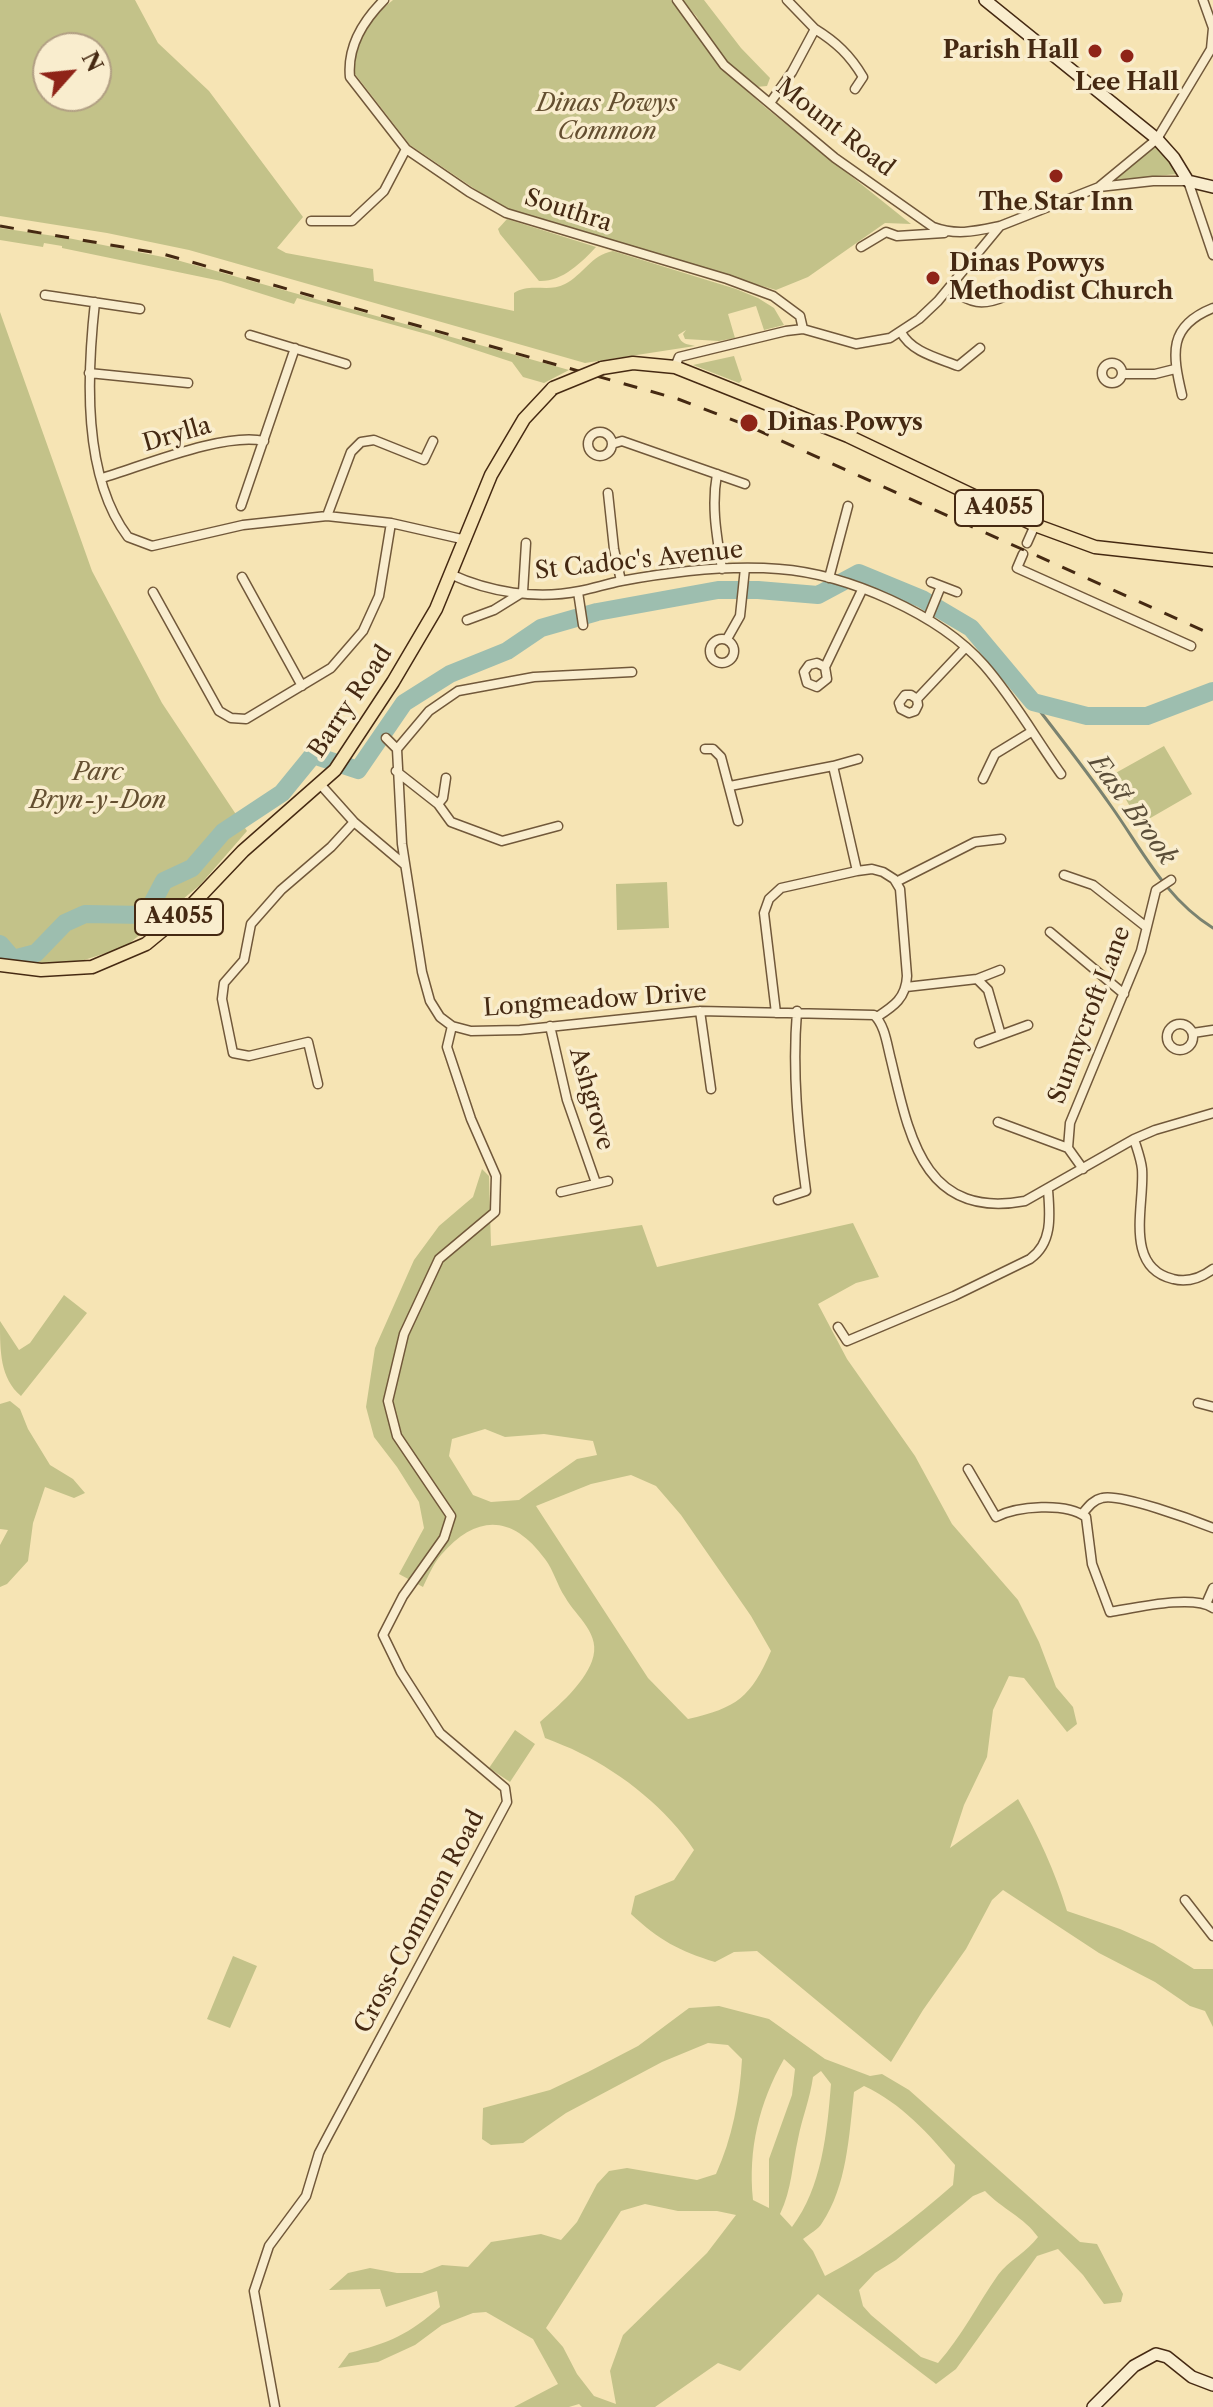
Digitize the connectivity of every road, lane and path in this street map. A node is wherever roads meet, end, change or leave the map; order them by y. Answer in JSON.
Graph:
{"nodes":[{"id":1,"x":384,"y":0,"type":"edge"},
{"id":2,"x":677,"y":0,"type":"edge"},
{"id":3,"x":787,"y":0,"type":"edge"},
{"id":4,"x":985,"y":0,"type":"edge"},
{"id":5,"x":1203,"y":0,"type":"edge"},
{"id":6,"x":1213,"y":28,"type":"edge"},
{"id":7,"x":815,"y":29,"type":"junction"},
{"id":8,"x":855,"y":89,"type":"dead end"},
{"id":9,"x":770,"y":103,"type":"junction"},
{"id":10,"x":1157,"y":139,"type":"junction"},
{"id":11,"x":406,"y":149,"type":"junction"},
{"id":12,"x":1188,"y":181,"type":"junction"},
{"id":13,"x":1099,"y":187,"type":"junction"},
{"id":14,"x":1213,"y":187,"type":"edge"},
{"id":15,"x":311,"y":221,"type":"dead end"},
{"id":16,"x":1000,"y":226,"type":"junction"},
{"id":17,"x":950,"y":233,"type":"junction"},
{"id":18,"x":861,"y":247,"type":"dead end"},
{"id":19,"x":1213,"y":255,"type":"edge"},
{"id":20,"x":949,"y":289,"type":"junction"},
{"id":21,"x":45,"y":295,"type":"dead end"},
{"id":22,"x":1006,"y":296,"type":"dead end"},
{"id":23,"x":95,"y":302,"type":"junction"},
{"id":24,"x":1213,"y":308,"type":"edge"},
{"id":25,"x":140,"y":309,"type":"dead end"},
{"id":26,"x":803,"y":329,"type":"junction"},
{"id":27,"x":901,"y":332,"type":"junction"},
{"id":28,"x":250,"y":335,"type":"dead end"},
{"id":29,"x":295,"y":348,"type":"junction"},
{"id":30,"x":980,"y":348,"type":"dead end"},
{"id":31,"x":346,"y":364,"type":"dead end"},
{"id":32,"x":675,"y":367,"type":"junction"},
{"id":33,"x":1175,"y":369,"type":"junction"},
{"id":34,"x":89,"y":373,"type":"junction"},
{"id":35,"x":1122,"y":374,"type":"dead end"},
{"id":36,"x":188,"y":383,"type":"dead end"},
{"id":37,"x":1182,"y":395,"type":"dead end"},
{"id":38,"x":264,"y":441,"type":"junction"},
{"id":39,"x":433,"y":441,"type":"dead end"},
{"id":40,"x":612,"y":444,"type":"dead end"},
{"id":41,"x":717,"y":474,"type":"junction"},
{"id":42,"x":102,"y":478,"type":"junction"},
{"id":43,"x":745,"y":484,"type":"dead end"},
{"id":44,"x":608,"y":493,"type":"dead end"},
{"id":45,"x":241,"y":506,"type":"dead end"},
{"id":46,"x":848,"y":506,"type":"dead end"},
{"id":47,"x":327,"y":516,"type":"junction"},
{"id":48,"x":391,"y":523,"type":"junction"},
{"id":49,"x":1035,"y":525,"type":"junction"},
{"id":50,"x":466,"y":540,"type":"junction"},
{"id":51,"x":526,"y":543,"type":"dead end"},
{"id":52,"x":1027,"y":543,"type":"dead end"},
{"id":53,"x":1023,"y":554,"type":"dead end"},
{"id":54,"x":1213,"y":560,"type":"edge"},
{"id":55,"x":745,"y":568,"type":"junction"},
{"id":56,"x":722,"y":569,"type":"junction"},
{"id":57,"x":450,"y":574,"type":"junction"},
{"id":58,"x":242,"y":577,"type":"dead end"},
{"id":59,"x":829,"y":578,"type":"junction"},
{"id":60,"x":621,"y":581,"type":"junction"},
{"id":61,"x":931,"y":582,"type":"dead end"},
{"id":62,"x":941,"y":586,"type":"junction"},
{"id":63,"x":862,"y":590,"type":"junction"},
{"id":64,"x":153,"y":592,"type":"dead end"},
{"id":65,"x":523,"y":592,"type":"junction"},
{"id":66,"x":578,"y":592,"type":"junction"},
{"id":67,"x":957,"y":592,"type":"dead end"},
{"id":68,"x":930,"y":614,"type":"junction"},
{"id":69,"x":467,"y":620,"type":"dead end"},
{"id":70,"x":583,"y":625,"type":"dead end"},
{"id":71,"x":727,"y":639,"type":"dead end"},
{"id":72,"x":1191,"y":646,"type":"dead end"},
{"id":73,"x":966,"y":647,"type":"junction"},
{"id":74,"x":825,"y":667,"type":"dead end"},
{"id":75,"x":632,"y":672,"type":"dead end"},
{"id":76,"x":302,"y":686,"type":"junction"},
{"id":77,"x":917,"y":699,"type":"dead end"},
{"id":78,"x":1031,"y":732,"type":"junction"},
{"id":79,"x":386,"y":738,"type":"dead end"},
{"id":80,"x":397,"y":749,"type":"junction"},
{"id":81,"x":705,"y":749,"type":"dead end"},
{"id":82,"x":858,"y":759,"type":"dead end"},
{"id":83,"x":833,"y":766,"type":"junction"},
{"id":84,"x":396,"y":771,"type":"junction"},
{"id":85,"x":1061,"y":774,"type":"dead end"},
{"id":86,"x":446,"y":778,"type":"dead end"},
{"id":87,"x":983,"y":779,"type":"dead end"},
{"id":88,"x":320,"y":784,"type":"junction"},
{"id":89,"x":730,"y":786,"type":"junction"},
{"id":90,"x":438,"y":804,"type":"junction"},
{"id":91,"x":738,"y":821,"type":"dead end"},
{"id":92,"x":354,"y":822,"type":"junction"},
{"id":93,"x":558,"y":826,"type":"dead end"},
{"id":94,"x":1001,"y":839,"type":"dead end"},
{"id":95,"x":405,"y":865,"type":"junction"},
{"id":96,"x":857,"y":871,"type":"junction"},
{"id":97,"x":1064,"y":875,"type":"dead end"},
{"id":98,"x":1171,"y":880,"type":"dead end"},
{"id":99,"x":896,"y":882,"type":"junction"},
{"id":100,"x":1145,"y":926,"type":"junction"},
{"id":101,"x":1050,"y":932,"type":"dead end"},
{"id":102,"x":0,"y":965,"type":"edge"},
{"id":103,"x":1000,"y":970,"type":"dead end"},
{"id":104,"x":977,"y":979,"type":"junction"},
{"id":105,"x":906,"y":987,"type":"junction"},
{"id":106,"x":1124,"y":994,"type":"junction"},
{"id":107,"x":700,"y":1011,"type":"junction"},
{"id":108,"x":797,"y":1011,"type":"junction"},
{"id":109,"x":776,"y":1013,"type":"junction"},
{"id":110,"x":877,"y":1017,"type":"junction"},
{"id":111,"x":1028,"y":1025,"type":"dead end"},
{"id":112,"x":452,"y":1026,"type":"junction"},
{"id":113,"x":550,"y":1026,"type":"junction"},
{"id":114,"x":1213,"y":1030,"type":"edge"},
{"id":115,"x":1193,"y":1033,"type":"dead end"},
{"id":116,"x":1001,"y":1035,"type":"junction"},
{"id":117,"x":979,"y":1043,"type":"dead end"},
{"id":118,"x":318,"y":1084,"type":"dead end"},
{"id":119,"x":711,"y":1089,"type":"dead end"},
{"id":120,"x":1213,"y":1113,"type":"edge"},
{"id":121,"x":998,"y":1122,"type":"dead end"},
{"id":122,"x":1134,"y":1139,"type":"junction"},
{"id":123,"x":1068,"y":1148,"type":"junction"},
{"id":124,"x":1083,"y":1169,"type":"junction"},
{"id":125,"x":608,"y":1181,"type":"dead end"},
{"id":126,"x":596,"y":1183,"type":"junction"},
{"id":127,"x":1048,"y":1190,"type":"junction"},
{"id":128,"x":561,"y":1192,"type":"dead end"},
{"id":129,"x":778,"y":1200,"type":"dead end"},
{"id":130,"x":1213,"y":1269,"type":"edge"},
{"id":131,"x":838,"y":1327,"type":"dead end"},
{"id":132,"x":1198,"y":1403,"type":"dead end"},
{"id":133,"x":1213,"y":1407,"type":"edge"},
{"id":134,"x":968,"y":1469,"type":"dead end"},
{"id":135,"x":1083,"y":1513,"type":"junction"},
{"id":136,"x":1213,"y":1528,"type":"edge"},
{"id":137,"x":1213,"y":1588,"type":"edge"},
{"id":138,"x":1210,"y":1606,"type":"edge"},
{"id":139,"x":1185,"y":1900,"type":"dead end"},
{"id":140,"x":1213,"y":1936,"type":"edge"},
{"id":141,"x":1213,"y":2385,"type":"edge"},
{"id":142,"x":275,"y":2407,"type":"edge"},
{"id":143,"x":1093,"y":2407,"type":"edge"}],
"edges":[{"from":1,"to":11,"type":"street","name":"Southra"},
{"from":2,"to":9,"type":"street","name":"Mount Road"},
{"from":3,"to":7,"type":"street"},
{"from":4,"to":10,"type":"street"},
{"from":5,"to":6,"type":"street"},
{"from":6,"to":10,"type":"street"},
{"from":7,"to":8,"type":"street"},
{"from":7,"to":9,"type":"street"},
{"from":9,"to":17,"type":"street","name":"Mount Road"},
{"from":10,"to":12,"type":"street"},
{"from":10,"to":13,"type":"street"},
{"from":11,"to":15,"type":"street"},
{"from":11,"to":26,"type":"street","name":"Southra"},
{"from":12,"to":13,"type":"street"},
{"from":12,"to":14,"type":"street"},
{"from":12,"to":19,"type":"street"},
{"from":13,"to":16,"type":"street"},
{"from":16,"to":17,"type":"street"},
{"from":16,"to":20,"type":"street"},
{"from":17,"to":18,"type":"street"},
{"from":20,"to":22,"type":"street"},
{"from":20,"to":27,"type":"street"},
{"from":21,"to":23,"type":"street"},
{"from":23,"to":25,"type":"street"},
{"from":23,"to":34,"type":"street"},
{"from":24,"to":33,"type":"street"},
{"from":26,"to":27,"type":"street"},
{"from":26,"to":32,"type":"street"},
{"from":27,"to":30,"type":"street"},
{"from":28,"to":29,"type":"street"},
{"from":29,"to":31,"type":"street"},
{"from":29,"to":38,"type":"street"},
{"from":32,"to":49,"type":"main road","number":"A4055"},
{"from":32,"to":50,"type":"main road","name":"Barry Road","number":"A4055","bridge":true},
{"from":33,"to":35,"type":"street"},
{"from":33,"to":37,"type":"street"},
{"from":34,"to":36,"type":"street"},
{"from":34,"to":42,"type":"street"},
{"from":38,"to":42,"type":"street","name":"Drylla"},
{"from":38,"to":45,"type":"street"},
{"from":39,"to":47,"type":"street"},
{"from":40,"to":41,"type":"street"},
{"from":41,"to":43,"type":"street"},
{"from":41,"to":56,"type":"street"},
{"from":42,"to":47,"type":"street"},
{"from":44,"to":60,"type":"street"},
{"from":46,"to":59,"type":"street"},
{"from":47,"to":48,"type":"street"},
{"from":48,"to":50,"type":"street"},
{"from":48,"to":76,"type":"street"},
{"from":49,"to":52,"type":"street"},
{"from":49,"to":54,"type":"main road","number":"A4055"},
{"from":50,"to":57,"type":"main road","name":"Barry Road","number":"A4055"},
{"from":51,"to":65,"type":"street"},
{"from":53,"to":72,"type":"street"},
{"from":55,"to":56,"type":"street","name":"St Cadoc's Avenue"},
{"from":55,"to":59,"type":"street","name":"St Cadoc's Avenue"},
{"from":55,"to":71,"type":"street"},
{"from":56,"to":60,"type":"street","name":"St Cadoc's Avenue"},
{"from":57,"to":65,"type":"street","name":"St Cadoc's Avenue"},
{"from":57,"to":88,"type":"main road","name":"Barry Road","number":"A4055"},
{"from":58,"to":76,"type":"street"},
{"from":59,"to":63,"type":"street","name":"St Cadoc's Avenue"},
{"from":60,"to":66,"type":"street","name":"St Cadoc's Avenue"},
{"from":61,"to":62,"type":"street"},
{"from":62,"to":67,"type":"street"},
{"from":62,"to":68,"type":"street"},
{"from":63,"to":68,"type":"street","name":"St Cadoc's Avenue"},
{"from":63,"to":74,"type":"street"},
{"from":64,"to":76,"type":"street"},
{"from":65,"to":66,"type":"street","name":"St Cadoc's Avenue"},
{"from":65,"to":69,"type":"street","name":"St Cadoc's Avenue"},
{"from":66,"to":70,"type":"street"},
{"from":68,"to":73,"type":"street","name":"St Cadoc's Avenue"},
{"from":73,"to":77,"type":"street"},
{"from":73,"to":78,"type":"street","name":"St Cadoc's Avenue"},
{"from":75,"to":80,"type":"street"},
{"from":78,"to":85,"type":"street","name":"St Cadoc's Avenue"},
{"from":78,"to":87,"type":"street"},
{"from":79,"to":80,"type":"street"},
{"from":80,"to":84,"type":"street"},
{"from":81,"to":89,"type":"street"},
{"from":82,"to":83,"type":"street"},
{"from":83,"to":89,"type":"street"},
{"from":83,"to":96,"type":"street"},
{"from":84,"to":90,"type":"street"},
{"from":84,"to":95,"type":"street"},
{"from":86,"to":90,"type":"street"},
{"from":88,"to":92,"type":"street"},
{"from":88,"to":102,"type":"main road","name":"Barry Road","number":"A4055"},
{"from":89,"to":91,"type":"street"},
{"from":90,"to":93,"type":"street"},
{"from":92,"to":95,"type":"street"},
{"from":92,"to":118,"type":"street"},
{"from":94,"to":99,"type":"street"},
{"from":95,"to":112,"type":"street"},
{"from":96,"to":99,"type":"street"},
{"from":96,"to":109,"type":"street"},
{"from":97,"to":100,"type":"street"},
{"from":98,"to":100,"type":"street","name":"Sunnycroft Lane"},
{"from":99,"to":105,"type":"street"},
{"from":100,"to":106,"type":"street","name":"Sunnycroft Lane"},
{"from":101,"to":106,"type":"street"},
{"from":103,"to":104,"type":"street"},
{"from":104,"to":105,"type":"street"},
{"from":104,"to":116,"type":"street"},
{"from":105,"to":110,"type":"street"},
{"from":106,"to":123,"type":"street","name":"Sunnycroft Lane"},
{"from":107,"to":109,"type":"street","name":"Longmeadow Drive"},
{"from":107,"to":113,"type":"street","name":"Longmeadow Drive"},
{"from":107,"to":119,"type":"street"},
{"from":108,"to":109,"type":"street","name":"Longmeadow Drive"},
{"from":108,"to":110,"type":"street","name":"Longmeadow Drive"},
{"from":108,"to":129,"type":"street"},
{"from":110,"to":127,"type":"street"},
{"from":111,"to":116,"type":"street"},
{"from":112,"to":113,"type":"street","name":"Longmeadow Drive"},
{"from":112,"to":142,"type":"street","name":"Cross-Common Road"},
{"from":113,"to":126,"type":"street","name":"Ashgrove"},
{"from":114,"to":115,"type":"street"},
{"from":116,"to":117,"type":"street"},
{"from":120,"to":122,"type":"street"},
{"from":121,"to":123,"type":"street"},
{"from":122,"to":124,"type":"street"},
{"from":122,"to":130,"type":"street"},
{"from":123,"to":124,"type":"street"},
{"from":124,"to":127,"type":"street"},
{"from":125,"to":126,"type":"street","name":"Ashgrove"},
{"from":126,"to":128,"type":"street","name":"Ashgrove"},
{"from":127,"to":131,"type":"street"},
{"from":132,"to":133,"type":"street"},
{"from":134,"to":135,"type":"street"},
{"from":135,"to":136,"type":"street"},
{"from":135,"to":138,"type":"street"},
{"from":137,"to":138,"type":"street"},
{"from":139,"to":140,"type":"street"},
{"from":141,"to":143,"type":"street"}]}
